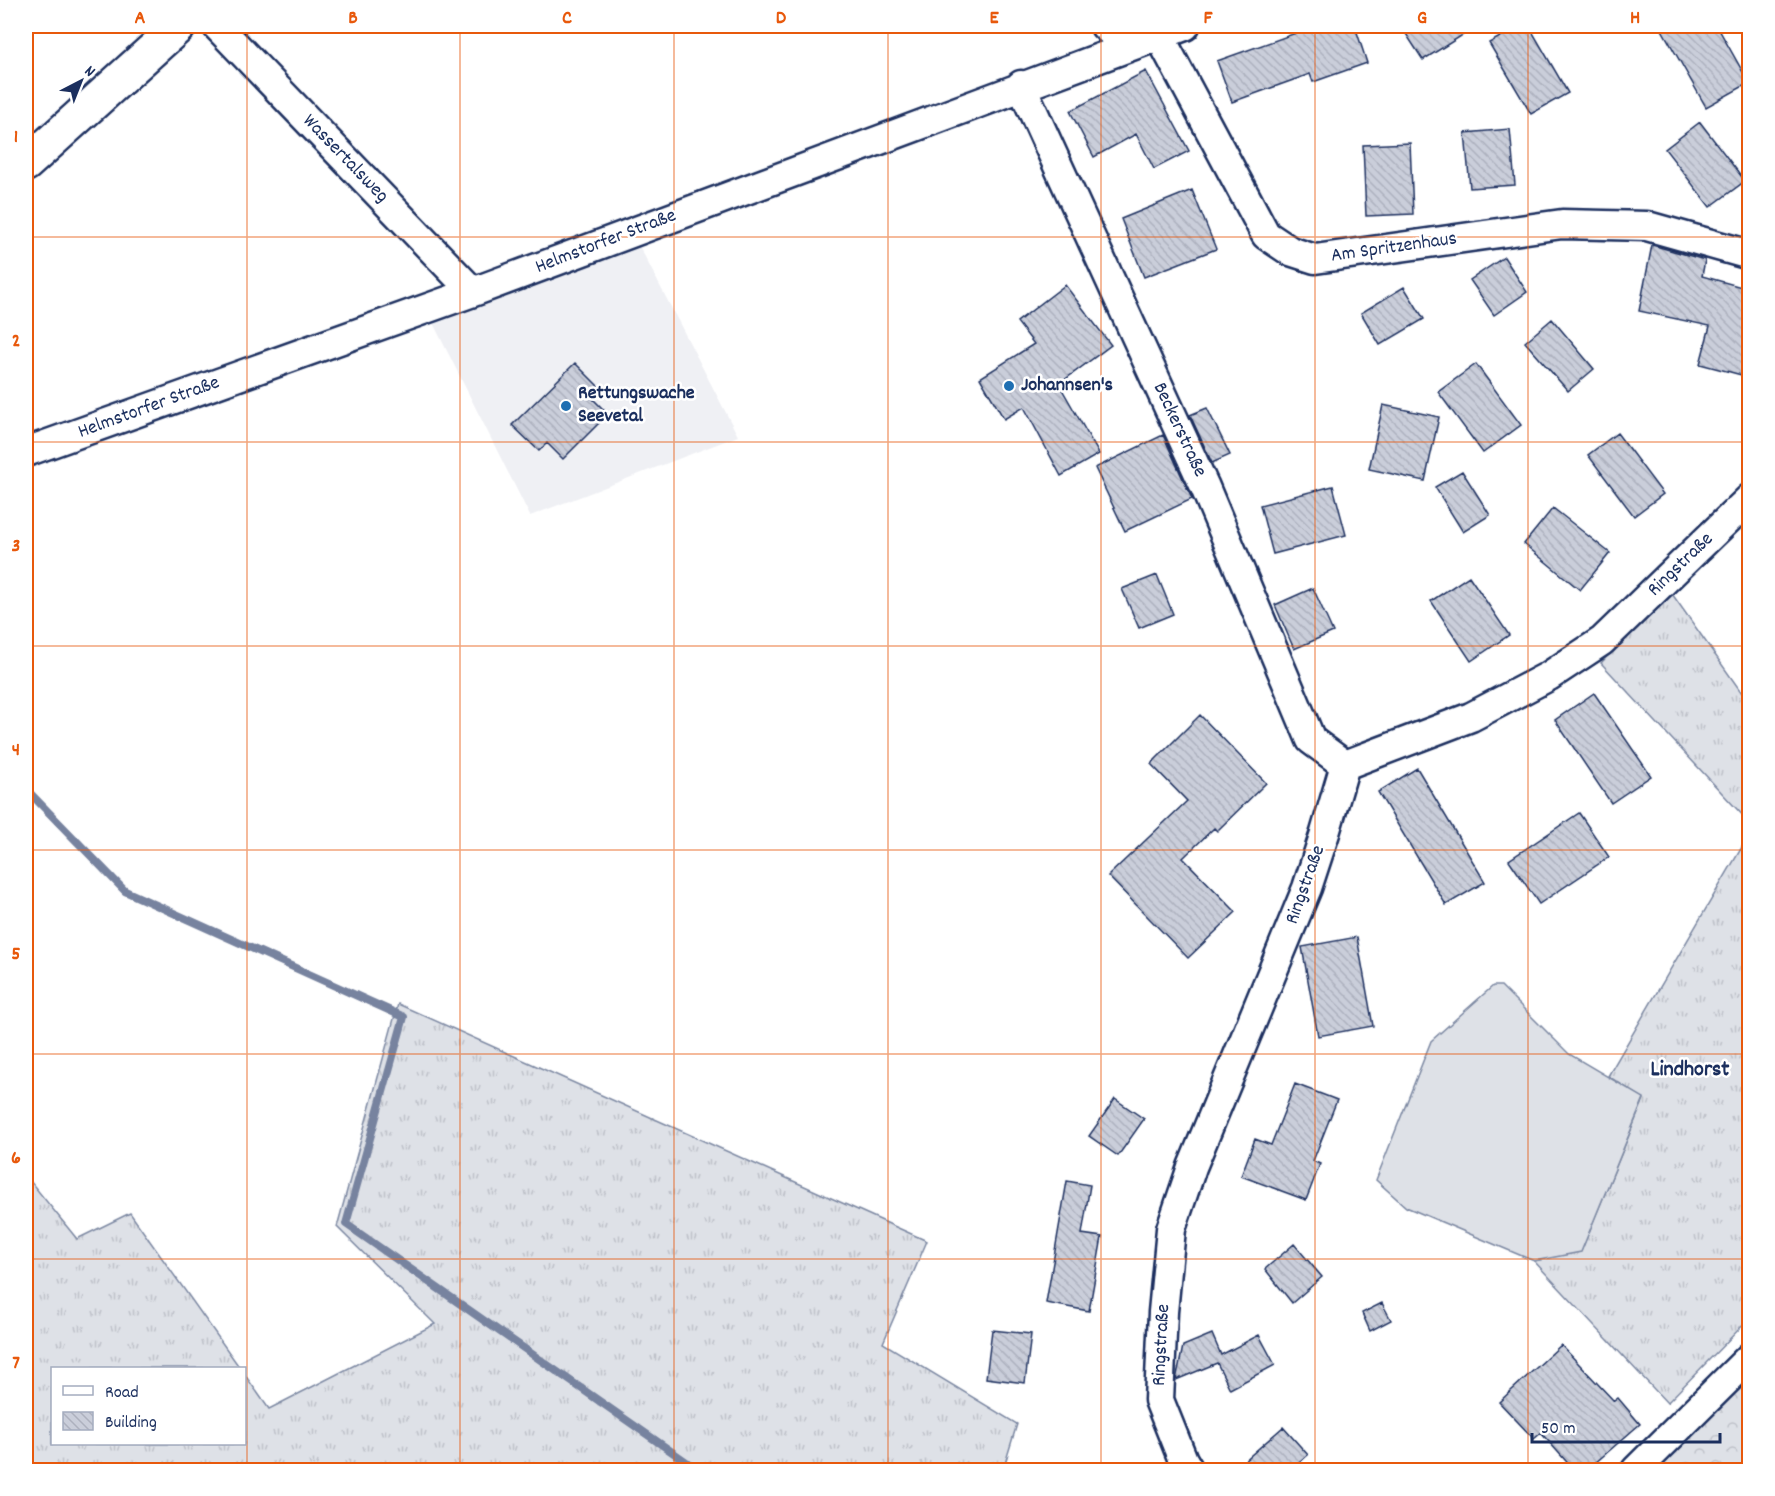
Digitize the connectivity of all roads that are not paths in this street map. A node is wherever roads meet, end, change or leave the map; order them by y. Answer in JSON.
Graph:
{"nodes":[{"id":1,"x":178,"y":26,"type":"edge"},
{"id":2,"x":217,"y":26,"type":"edge"},
{"id":3,"x":1105,"y":26,"type":"edge"},
{"id":4,"x":1172,"y":30,"type":"edge"},
{"id":5,"x":1127,"y":47,"type":"junction"},
{"id":6,"x":1021,"y":85,"type":"junction"},
{"id":7,"x":26,"y":164,"type":"edge"},
{"id":8,"x":1749,"y":255,"type":"edge"},
{"id":9,"x":473,"y":292,"type":"junction"},
{"id":10,"x":26,"y":453,"type":"edge"},
{"id":11,"x":1749,"y":498,"type":"edge"},
{"id":12,"x":1345,"y":765,"type":"junction"},
{"id":13,"x":1749,"y":1357,"type":"edge"},
{"id":14,"x":1189,"y":1470,"type":"edge"},
{"id":15,"x":1636,"y":1470,"type":"edge"}],
"edges":[{"from":1,"to":7,"type":"main road"},
{"from":2,"to":9,"type":"street","name":"Wassertalsweg"},
{"from":3,"to":5,"type":"street"},
{"from":4,"to":5,"type":"street","name":"Helmstorfer Straße"},
{"from":4,"to":8,"type":"street","name":"Am Spritzenhaus"},
{"from":5,"to":6,"type":"street","name":"Helmstorfer Straße"},
{"from":6,"to":9,"type":"street","name":"Helmstorfer Straße"},
{"from":6,"to":12,"type":"street","name":"Beckerstraße"},
{"from":9,"to":10,"type":"street","name":"Helmstorfer Straße"},
{"from":11,"to":12,"type":"street","name":"Ringstraße"},
{"from":12,"to":14,"type":"street","name":"Ringstraße"},
{"from":13,"to":15,"type":"street"}]}
